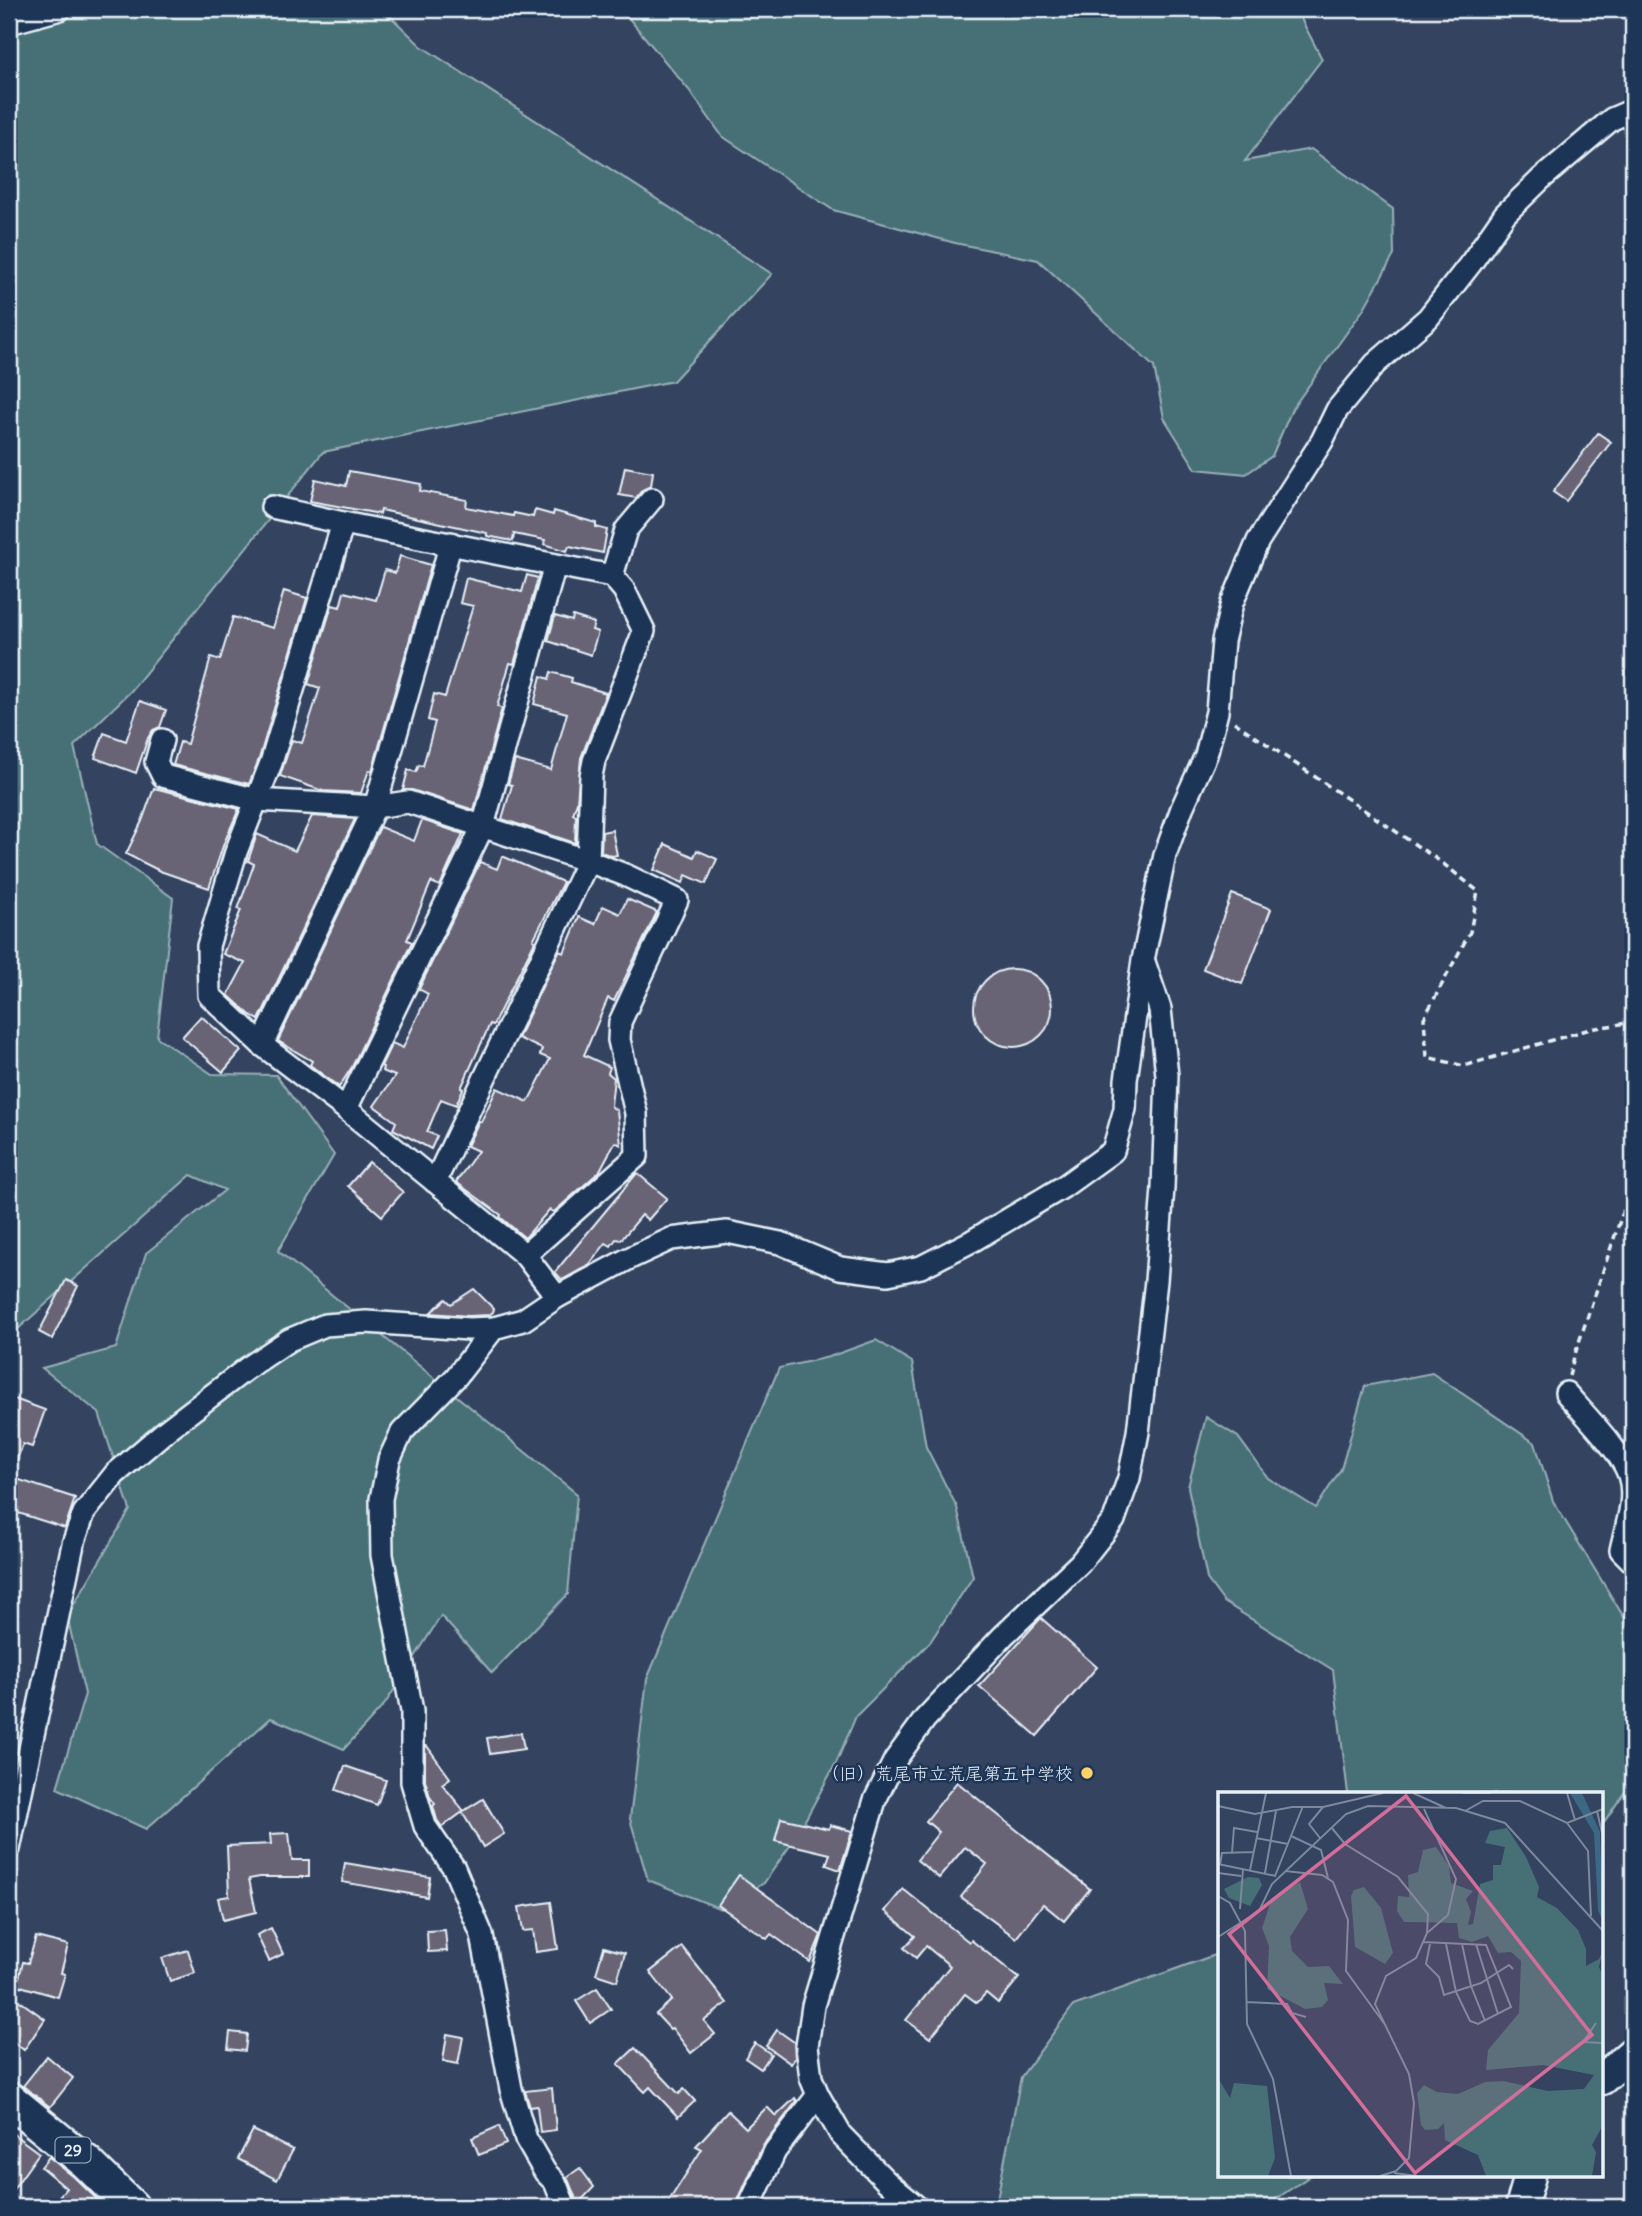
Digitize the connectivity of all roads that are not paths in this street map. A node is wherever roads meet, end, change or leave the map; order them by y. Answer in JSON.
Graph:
{"nodes":[{"id":1,"x":60,"y":9,"type":"edge"},
{"id":2,"x":9,"y":23,"type":"edge"},
{"id":3,"x":1633,"y":110,"type":"edge"},
{"id":4,"x":652,"y":499,"type":"dead end"},
{"id":5,"x":272,"y":506,"type":"dead end"},
{"id":6,"x":343,"y":523,"type":"junction"},
{"id":7,"x":451,"y":544,"type":"junction"},
{"id":8,"x":555,"y":565,"type":"junction"},
{"id":9,"x":612,"y":576,"type":"junction"},
{"id":10,"x":162,"y":740,"type":"dead end"},
{"id":11,"x":257,"y":800,"type":"junction"},
{"id":12,"x":376,"y":807,"type":"junction"},
{"id":13,"x":483,"y":826,"type":"junction"},
{"id":14,"x":588,"y":861,"type":"junction"},
{"id":15,"x":1143,"y":960,"type":"junction"},
{"id":16,"x":262,"y":1045,"type":"junction"},
{"id":17,"x":346,"y":1109,"type":"junction"},
{"id":18,"x":435,"y":1182,"type":"junction"},
{"id":19,"x":525,"y":1255,"type":"junction"},
{"id":20,"x":557,"y":1297,"type":"junction"},
{"id":21,"x":494,"y":1328,"type":"junction"},
{"id":22,"x":1566,"y":1393,"type":"road end"},
{"id":23,"x":1633,"y":1562,"type":"edge"},
{"id":24,"x":9,"y":1849,"type":"edge"},
{"id":25,"x":1633,"y":2052,"type":"edge"},
{"id":26,"x":1604,"y":2077,"type":"edge"},
{"id":27,"x":818,"y":2095,"type":"junction"},
{"id":28,"x":9,"y":2099,"type":"edge"},
{"id":29,"x":1529,"y":2178,"type":"edge"},
{"id":30,"x":132,"y":2207,"type":"edge"},
{"id":31,"x":565,"y":2207,"type":"edge"},
{"id":32,"x":749,"y":2207,"type":"edge"},
{"id":33,"x":917,"y":2207,"type":"edge"},
{"id":34,"x":1521,"y":2207,"type":"edge"}],
"edges":[{"from":1,"to":2,"type":"street"},
{"from":3,"to":15,"type":"street"},
{"from":4,"to":9,"type":"street"},
{"from":5,"to":6,"type":"street"},
{"from":6,"to":7,"type":"street"},
{"from":6,"to":11,"type":"street"},
{"from":7,"to":8,"type":"street"},
{"from":7,"to":12,"type":"street"},
{"from":8,"to":9,"type":"street"},
{"from":8,"to":13,"type":"street"},
{"from":9,"to":14,"type":"street"},
{"from":10,"to":11,"type":"street"},
{"from":11,"to":12,"type":"street"},
{"from":11,"to":16,"type":"street"},
{"from":12,"to":13,"type":"street"},
{"from":12,"to":16,"type":"street"},
{"from":13,"to":14,"type":"street"},
{"from":13,"to":17,"type":"street"},
{"from":14,"to":18,"type":"street"},
{"from":14,"to":19,"type":"street"},
{"from":15,"to":20,"type":"street"},
{"from":15,"to":27,"type":"street"},
{"from":16,"to":17,"type":"street"},
{"from":17,"to":18,"type":"street"},
{"from":18,"to":19,"type":"street"},
{"from":19,"to":20,"type":"street"},
{"from":20,"to":21,"type":"street"},
{"from":21,"to":24,"type":"street"},
{"from":21,"to":31,"type":"street"},
{"from":22,"to":23,"type":"street"},
{"from":25,"to":26,"type":"street"},
{"from":27,"to":32,"type":"street"},
{"from":27,"to":33,"type":"street"},
{"from":28,"to":30,"type":"main road","number":"29"},
{"from":29,"to":34,"type":"street"}]}
